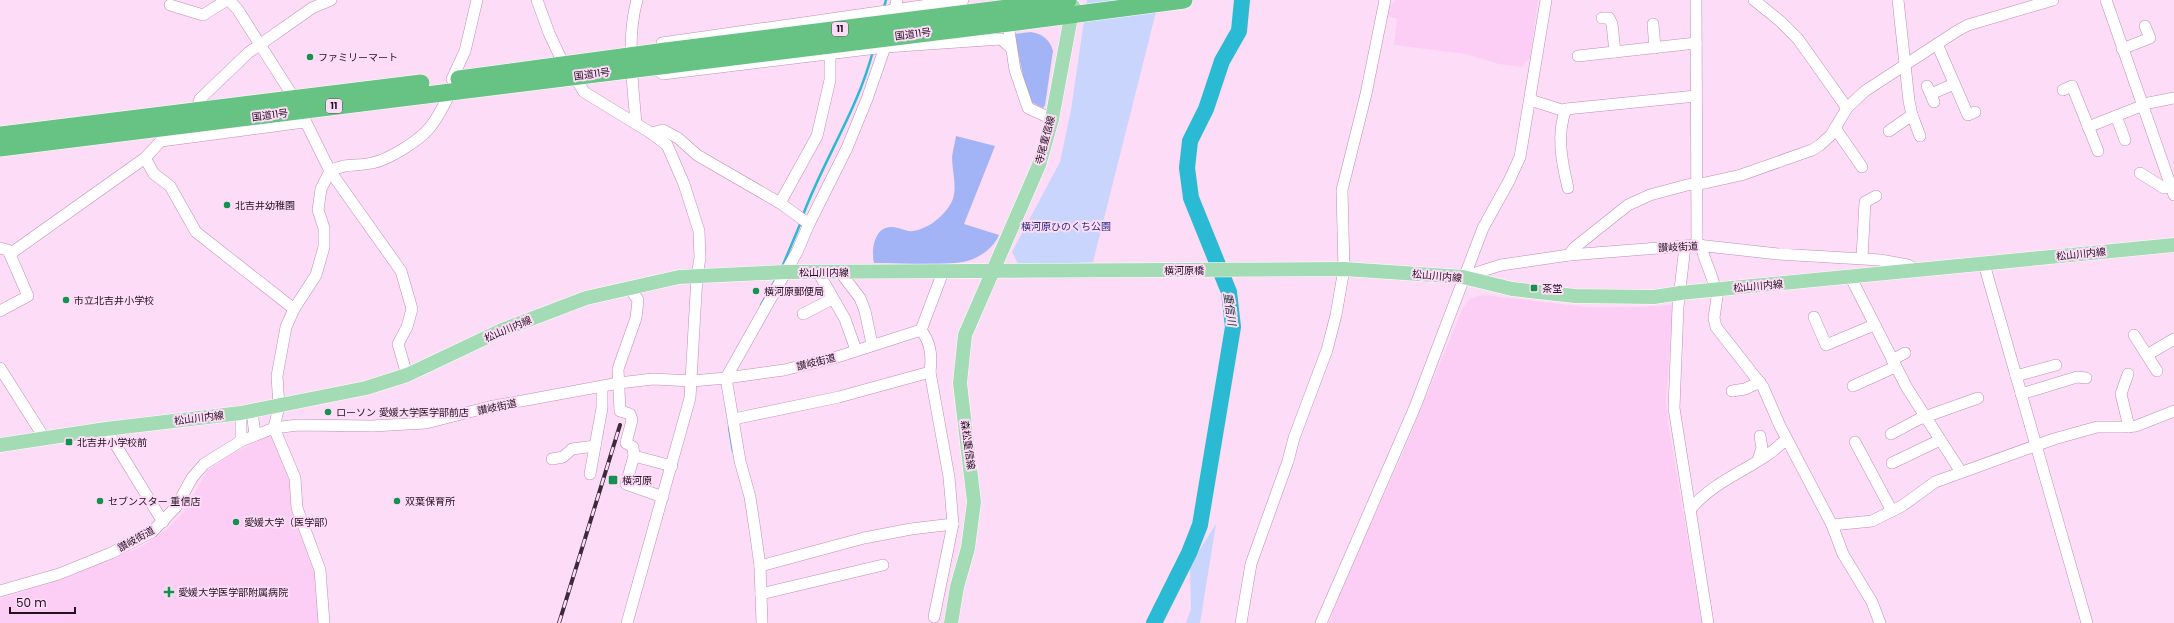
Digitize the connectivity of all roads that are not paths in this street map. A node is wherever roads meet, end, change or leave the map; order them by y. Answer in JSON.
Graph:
{"nodes":[{"id":1,"x":228,"y":0,"type":"edge"},
{"id":2,"x":477,"y":0,"type":"edge"},
{"id":3,"x":536,"y":0,"type":"edge"},
{"id":4,"x":637,"y":0,"type":"edge"},
{"id":5,"x":964,"y":0,"type":"edge"},
{"id":6,"x":1184,"y":0,"type":"edge"},
{"id":7,"x":1385,"y":0,"type":"edge"},
{"id":8,"x":1546,"y":0,"type":"edge"},
{"id":9,"x":1696,"y":0,"type":"edge"},
{"id":10,"x":1754,"y":0,"type":"edge"},
{"id":11,"x":1898,"y":0,"type":"edge"},
{"id":12,"x":2053,"y":0,"type":"edge"},
{"id":13,"x":2106,"y":0,"type":"edge"},
{"id":14,"x":323,"y":1,"type":"edge"},
{"id":15,"x":2034,"y":3,"type":"edge"},
{"id":16,"x":1072,"y":4,"type":"edge"},
{"id":17,"x":170,"y":5,"type":"dead end"},
{"id":18,"x":895,"y":5,"type":"edge"},
{"id":19,"x":1012,"y":10,"type":"edge"},
{"id":20,"x":1602,"y":18,"type":"dead end"},
{"id":21,"x":830,"y":20,"type":"junction"},
{"id":22,"x":1653,"y":24,"type":"dead end"},
{"id":23,"x":2145,"y":26,"type":"dead end"},
{"id":24,"x":1696,"y":43,"type":"junction"},
{"id":25,"x":261,"y":44,"type":"junction"},
{"id":26,"x":1937,"y":44,"type":"junction"},
{"id":27,"x":885,"y":47,"type":"junction"},
{"id":28,"x":1011,"y":48,"type":"junction"},
{"id":29,"x":1655,"y":48,"type":"junction"},
{"id":30,"x":2122,"y":49,"type":"junction"},
{"id":31,"x":1615,"y":52,"type":"junction"},
{"id":32,"x":830,"y":54,"type":"junction"},
{"id":33,"x":1578,"y":55,"type":"dead end"},
{"id":34,"x":649,"y":60,"type":"junction"},
{"id":35,"x":1905,"y":63,"type":"junction"},
{"id":36,"x":569,"y":70,"type":"junction"},
{"id":37,"x":1954,"y":84,"type":"junction"},
{"id":38,"x":451,"y":85,"type":"junction"},
{"id":39,"x":2063,"y":90,"type":"dead end"},
{"id":40,"x":1931,"y":94,"type":"dead end"},
{"id":41,"x":1696,"y":96,"type":"junction"},
{"id":42,"x":2174,"y":98,"type":"edge"},
{"id":43,"x":1530,"y":100,"type":"junction"},
{"id":44,"x":2142,"y":106,"type":"junction"},
{"id":45,"x":1847,"y":108,"type":"junction"},
{"id":46,"x":299,"y":110,"type":"junction"},
{"id":47,"x":196,"y":111,"type":"junction"},
{"id":48,"x":1565,"y":111,"type":"junction"},
{"id":49,"x":1975,"y":112,"type":"dead end"},
{"id":50,"x":1912,"y":115,"type":"junction"},
{"id":51,"x":2116,"y":116,"type":"junction"},
{"id":52,"x":1052,"y":119,"type":"junction"},
{"id":53,"x":636,"y":124,"type":"junction"},
{"id":54,"x":2088,"y":127,"type":"junction"},
{"id":55,"x":1834,"y":128,"type":"junction"},
{"id":56,"x":1889,"y":131,"type":"dead end"},
{"id":57,"x":651,"y":133,"type":"junction"},
{"id":58,"x":0,"y":135,"type":"edge"},
{"id":59,"x":1920,"y":136,"type":"dead end"},
{"id":60,"x":2126,"y":140,"type":"dead end"},
{"id":61,"x":0,"y":148,"type":"edge"},
{"id":62,"x":2098,"y":151,"type":"dead end"},
{"id":63,"x":145,"y":158,"type":"junction"},
{"id":64,"x":1862,"y":167,"type":"dead end"},
{"id":65,"x":330,"y":171,"type":"junction"},
{"id":66,"x":2140,"y":173,"type":"dead end"},
{"id":67,"x":1697,"y":184,"type":"junction"},
{"id":68,"x":1568,"y":188,"type":"dead end"},
{"id":69,"x":2173,"y":191,"type":"edge"},
{"id":70,"x":1876,"y":196,"type":"dead end"},
{"id":71,"x":780,"y":203,"type":"junction"},
{"id":72,"x":809,"y":224,"type":"junction"},
{"id":73,"x":1699,"y":245,"type":"junction"},
{"id":74,"x":2174,"y":245,"type":"edge"},
{"id":75,"x":1685,"y":246,"type":"junction"},
{"id":76,"x":0,"y":248,"type":"edge"},
{"id":77,"x":10,"y":254,"type":"junction"},
{"id":78,"x":1569,"y":255,"type":"junction"},
{"id":79,"x":1862,"y":258,"type":"junction"},
{"id":80,"x":1984,"y":264,"type":"junction"},
{"id":81,"x":1344,"y":269,"type":"junction"},
{"id":82,"x":1916,"y":270,"type":"junction"},
{"id":83,"x":1024,"y":271,"type":"joint"},
{"id":84,"x":786,"y":272,"type":"junction"},
{"id":85,"x":818,"y":272,"type":"junction"},
{"id":86,"x":840,"y":272,"type":"junction"},
{"id":87,"x":943,"y":272,"type":"junction"},
{"id":88,"x":992,"y":272,"type":"junction"},
{"id":89,"x":697,"y":276,"type":"junction"},
{"id":90,"x":1463,"y":277,"type":"junction"},
{"id":91,"x":1851,"y":278,"type":"junction"},
{"id":92,"x":629,"y":287,"type":"junction"},
{"id":93,"x":1716,"y":290,"type":"junction"},
{"id":94,"x":1680,"y":293,"type":"junction"},
{"id":95,"x":832,"y":299,"type":"junction"},
{"id":96,"x":294,"y":309,"type":"junction"},
{"id":97,"x":0,"y":311,"type":"edge"},
{"id":98,"x":803,"y":314,"type":"dead end"},
{"id":99,"x":1814,"y":317,"type":"dead end"},
{"id":100,"x":1874,"y":325,"type":"junction"},
{"id":101,"x":921,"y":330,"type":"junction"},
{"id":102,"x":2134,"y":335,"type":"dead end"},
{"id":103,"x":2174,"y":339,"type":"edge"},
{"id":104,"x":872,"y":344,"type":"junction"},
{"id":105,"x":856,"y":350,"type":"junction"},
{"id":106,"x":1905,"y":353,"type":"dead end"},
{"id":107,"x":2147,"y":355,"type":"junction"},
{"id":108,"x":1894,"y":363,"type":"junction"},
{"id":109,"x":2056,"y":365,"type":"dead end"},
{"id":110,"x":0,"y":368,"type":"edge"},
{"id":111,"x":2157,"y":371,"type":"dead end"},
{"id":112,"x":930,"y":372,"type":"junction"},
{"id":113,"x":2128,"y":374,"type":"dead end"},
{"id":114,"x":407,"y":375,"type":"junction"},
{"id":115,"x":2016,"y":376,"type":"junction"},
{"id":116,"x":724,"y":378,"type":"junction"},
{"id":117,"x":2086,"y":378,"type":"dead end"},
{"id":118,"x":692,"y":381,"type":"junction"},
{"id":119,"x":1760,"y":382,"type":"junction"},
{"id":120,"x":619,"y":383,"type":"junction"},
{"id":121,"x":1853,"y":386,"type":"dead end"},
{"id":122,"x":602,"y":387,"type":"junction"},
{"id":123,"x":1732,"y":391,"type":"dead end"},
{"id":124,"x":2021,"y":394,"type":"junction"},
{"id":125,"x":1978,"y":398,"type":"dead end"},
{"id":126,"x":279,"y":406,"type":"junction"},
{"id":127,"x":602,"y":408,"type":"junction"},
{"id":128,"x":620,"y":411,"type":"junction"},
{"id":129,"x":2174,"y":411,"type":"edge"},
{"id":130,"x":246,"y":412,"type":"junction"},
{"id":131,"x":1925,"y":417,"type":"junction"},
{"id":132,"x":734,"y":419,"type":"junction"},
{"id":133,"x":2129,"y":427,"type":"junction"},
{"id":134,"x":274,"y":428,"type":"junction"},
{"id":135,"x":106,"y":429,"type":"junction"},
{"id":136,"x":1891,"y":434,"type":"dead end"},
{"id":137,"x":255,"y":435,"type":"junction"},
{"id":138,"x":1760,"y":436,"type":"dead end"},
{"id":139,"x":45,"y":439,"type":"junction"},
{"id":140,"x":1785,"y":439,"type":"junction"},
{"id":141,"x":1940,"y":440,"type":"junction"},
{"id":142,"x":241,"y":441,"type":"junction"},
{"id":143,"x":1854,"y":442,"type":"dead end"},
{"id":144,"x":0,"y":445,"type":"edge"},
{"id":145,"x":595,"y":446,"type":"junction"},
{"id":146,"x":2036,"y":446,"type":"junction"},
{"id":147,"x":634,"y":456,"type":"junction"},
{"id":148,"x":552,"y":459,"type":"dead end"},
{"id":149,"x":1758,"y":460,"type":"junction"},
{"id":150,"x":1892,"y":463,"type":"dead end"},
{"id":151,"x":672,"y":466,"type":"junction"},
{"id":152,"x":1960,"y":472,"type":"junction"},
{"id":153,"x":590,"y":474,"type":"dead end"},
{"id":154,"x":663,"y":496,"type":"junction"},
{"id":155,"x":1690,"y":510,"type":"junction"},
{"id":156,"x":1892,"y":511,"type":"junction"},
{"id":157,"x":163,"y":522,"type":"junction"},
{"id":158,"x":953,"y":524,"type":"junction"},
{"id":159,"x":1832,"y":525,"type":"junction"},
{"id":160,"x":883,"y":565,"type":"dead end"},
{"id":161,"x":760,"y":566,"type":"junction"},
{"id":162,"x":0,"y":591,"type":"edge"},
{"id":163,"x":761,"y":594,"type":"junction"},
{"id":164,"x":934,"y":618,"type":"dead end"},
{"id":165,"x":324,"y":623,"type":"edge"},
{"id":166,"x":627,"y":623,"type":"edge"},
{"id":167,"x":762,"y":623,"type":"edge"},
{"id":168,"x":951,"y":623,"type":"edge"},
{"id":169,"x":1241,"y":623,"type":"edge"},
{"id":170,"x":1321,"y":623,"type":"edge"},
{"id":171,"x":1708,"y":623,"type":"edge"},
{"id":172,"x":1880,"y":623,"type":"edge"},
{"id":173,"x":2087,"y":623,"type":"edge"}],
"edges":[{"from":1,"to":17,"type":"street"},
{"from":1,"to":25,"type":"street"},
{"from":2,"to":38,"type":"street"},
{"from":3,"to":36,"type":"street"},
{"from":4,"to":34,"type":"street"},
{"from":5,"to":18,"type":"street"},
{"from":6,"to":16,"type":"highway","name":"国道11号","number":"11"},
{"from":7,"to":81,"type":"street"},
{"from":8,"to":43,"type":"street"},
{"from":9,"to":24,"type":"street"},
{"from":10,"to":45,"type":"street"},
{"from":11,"to":35,"type":"street"},
{"from":12,"to":15,"type":"street"},
{"from":13,"to":30,"type":"street"},
{"from":14,"to":25,"type":"street"},
{"from":15,"to":26,"type":"street"},
{"from":16,"to":19,"type":"highway","name":"国道11号","number":"11"},
{"from":16,"to":52,"type":"main road","name":"寺尾重信線"},
{"from":18,"to":21,"type":"street"},
{"from":18,"to":27,"type":"street"},
{"from":19,"to":28,"type":"street"},
{"from":19,"to":34,"type":"highway","name":"国道11号","number":"11","bridge":true},
{"from":20,"to":31,"type":"street"},
{"from":21,"to":32,"type":"street"},
{"from":21,"to":34,"type":"street"},
{"from":22,"to":29,"type":"street"},
{"from":23,"to":30,"type":"street"},
{"from":24,"to":29,"type":"street"},
{"from":24,"to":41,"type":"street"},
{"from":25,"to":46,"type":"street"},
{"from":25,"to":47,"type":"street"},
{"from":26,"to":35,"type":"street"},
{"from":26,"to":37,"type":"street"},
{"from":27,"to":28,"type":"street"},
{"from":27,"to":32,"type":"street"},
{"from":27,"to":72,"type":"street"},
{"from":28,"to":52,"type":"street"},
{"from":29,"to":31,"type":"street"},
{"from":30,"to":44,"type":"street"},
{"from":31,"to":33,"type":"street"},
{"from":32,"to":34,"type":"street"},
{"from":32,"to":71,"type":"street"},
{"from":34,"to":36,"type":"highway","name":"国道11号","number":"11"},
{"from":34,"to":53,"type":"street"},
{"from":35,"to":45,"type":"street"},
{"from":35,"to":50,"type":"street"},
{"from":36,"to":38,"type":"highway","name":"国道11号","number":"11"},
{"from":36,"to":53,"type":"street"},
{"from":37,"to":40,"type":"street"},
{"from":37,"to":49,"type":"street"},
{"from":38,"to":46,"type":"highway","name":"国道11号","number":"11"},
{"from":38,"to":65,"type":"street"},
{"from":39,"to":54,"type":"street"},
{"from":41,"to":48,"type":"street"},
{"from":41,"to":67,"type":"street"},
{"from":42,"to":44,"type":"street"},
{"from":43,"to":48,"type":"street"},
{"from":43,"to":90,"type":"street"},
{"from":44,"to":51,"type":"street"},
{"from":44,"to":69,"type":"street"},
{"from":45,"to":55,"type":"street"},
{"from":46,"to":47,"type":"highway","name":"国道11号","number":"11"},
{"from":46,"to":61,"type":"highway","name":"国道11号","number":"11"},
{"from":46,"to":63,"type":"street"},
{"from":46,"to":65,"type":"street"},
{"from":47,"to":58,"type":"highway","name":"国道11号","number":"11"},
{"from":48,"to":68,"type":"street"},
{"from":50,"to":56,"type":"street"},
{"from":50,"to":59,"type":"street"},
{"from":51,"to":54,"type":"street"},
{"from":51,"to":60,"type":"street"},
{"from":52,"to":88,"type":"main road","name":"寺尾重信線"},
{"from":53,"to":57,"type":"street"},
{"from":54,"to":62,"type":"street"},
{"from":55,"to":64,"type":"street"},
{"from":55,"to":67,"type":"street"},
{"from":57,"to":71,"type":"street"},
{"from":57,"to":89,"type":"street"},
{"from":63,"to":77,"type":"street"},
{"from":63,"to":96,"type":"street"},
{"from":65,"to":96,"type":"street"},
{"from":65,"to":114,"type":"street"},
{"from":66,"to":69,"type":"street"},
{"from":67,"to":73,"type":"street"},
{"from":67,"to":78,"type":"street"},
{"from":70,"to":79,"type":"street"},
{"from":71,"to":72,"type":"street"},
{"from":72,"to":84,"type":"street"},
{"from":73,"to":75,"type":"street","name":"讃岐街道"},
{"from":73,"to":79,"type":"street","name":"讃岐街道"},
{"from":73,"to":93,"type":"street"},
{"from":74,"to":80,"type":"main road","name":"松山川内線"},
{"from":75,"to":78,"type":"street","name":"讃岐街道"},
{"from":75,"to":94,"type":"street"},
{"from":76,"to":77,"type":"street"},
{"from":77,"to":97,"type":"street"},
{"from":78,"to":90,"type":"street","name":"讃岐街道"},
{"from":79,"to":82,"type":"street","name":"讃岐街道"},
{"from":80,"to":82,"type":"main road","name":"松山川内線"},
{"from":80,"to":115,"type":"street"},
{"from":81,"to":83,"type":"main road","name":"横河原橋"},
{"from":81,"to":90,"type":"main road","name":"松山川内線"},
{"from":81,"to":169,"type":"street"},
{"from":82,"to":91,"type":"main road","name":"松山川内線"},
{"from":83,"to":88,"type":"main road","name":"松山川内線"},
{"from":84,"to":85,"type":"main road","name":"松山川内線"},
{"from":84,"to":89,"type":"main road","name":"松山川内線"},
{"from":84,"to":116,"type":"street"},
{"from":85,"to":86,"type":"main road","name":"松山川内線"},
{"from":85,"to":95,"type":"street"},
{"from":86,"to":87,"type":"main road","name":"松山川内線"},
{"from":86,"to":104,"type":"street"},
{"from":87,"to":88,"type":"main road","name":"松山川内線"},
{"from":87,"to":101,"type":"street"},
{"from":88,"to":168,"type":"main road","name":"森松重信線"},
{"from":89,"to":92,"type":"main road","name":"松山川内線"},
{"from":89,"to":118,"type":"street"},
{"from":90,"to":94,"type":"main road","name":"松山川内線"},
{"from":90,"to":170,"type":"street"},
{"from":91,"to":93,"type":"main road","name":"松山川内線"},
{"from":91,"to":100,"type":"street"},
{"from":92,"to":114,"type":"main road","name":"松山川内線"},
{"from":92,"to":120,"type":"street"},
{"from":93,"to":94,"type":"main road","name":"松山川内線"},
{"from":93,"to":119,"type":"street"},
{"from":94,"to":155,"type":"street"},
{"from":95,"to":98,"type":"street"},
{"from":95,"to":105,"type":"street"},
{"from":96,"to":126,"type":"street"},
{"from":99,"to":100,"type":"street"},
{"from":100,"to":108,"type":"street"},
{"from":101,"to":104,"type":"street","name":"讃岐街道"},
{"from":101,"to":112,"type":"street"},
{"from":102,"to":107,"type":"street"},
{"from":103,"to":107,"type":"street"},
{"from":104,"to":105,"type":"street","name":"讃岐街道"},
{"from":105,"to":116,"type":"street","name":"讃岐街道"},
{"from":106,"to":108,"type":"street"},
{"from":107,"to":111,"type":"street"},
{"from":108,"to":121,"type":"street"},
{"from":108,"to":131,"type":"street"},
{"from":109,"to":115,"type":"street"},
{"from":110,"to":139,"type":"street"},
{"from":112,"to":132,"type":"street"},
{"from":112,"to":158,"type":"street"},
{"from":113,"to":133,"type":"street"},
{"from":114,"to":126,"type":"main road","name":"松山川内線"},
{"from":115,"to":124,"type":"street"},
{"from":116,"to":118,"type":"street","name":"讃岐街道"},
{"from":116,"to":132,"type":"street"},
{"from":117,"to":124,"type":"street"},
{"from":118,"to":120,"type":"street","name":"讃岐街道"},
{"from":118,"to":151,"type":"street"},
{"from":119,"to":123,"type":"street"},
{"from":119,"to":140,"type":"street"},
{"from":120,"to":122,"type":"street","name":"讃岐街道"},
{"from":120,"to":128,"type":"street"},
{"from":122,"to":127,"type":"street"},
{"from":122,"to":134,"type":"street","name":"讃岐街道"},
{"from":124,"to":146,"type":"street"},
{"from":125,"to":131,"type":"street"},
{"from":126,"to":130,"type":"main road","name":"松山川内線"},
{"from":126,"to":134,"type":"street"},
{"from":127,"to":128,"type":"street"},
{"from":127,"to":145,"type":"street"},
{"from":128,"to":147,"type":"street"},
{"from":129,"to":133,"type":"street"},
{"from":130,"to":135,"type":"main road","name":"松山川内線"},
{"from":130,"to":137,"type":"street"},
{"from":130,"to":142,"type":"street"},
{"from":131,"to":136,"type":"street"},
{"from":131,"to":141,"type":"street"},
{"from":132,"to":161,"type":"street"},
{"from":133,"to":146,"type":"street"},
{"from":134,"to":137,"type":"street","name":"讃岐街道"},
{"from":134,"to":165,"type":"street"},
{"from":135,"to":139,"type":"main road","name":"松山川内線"},
{"from":135,"to":157,"type":"street"},
{"from":137,"to":142,"type":"street","name":"讃岐街道"},
{"from":138,"to":149,"type":"street"},
{"from":139,"to":144,"type":"main road","name":"松山川内線"},
{"from":140,"to":149,"type":"street"},
{"from":140,"to":159,"type":"street"},
{"from":141,"to":150,"type":"street"},
{"from":141,"to":152,"type":"street"},
{"from":142,"to":157,"type":"street","name":"讃岐街道"},
{"from":143,"to":156,"type":"street"},
{"from":145,"to":148,"type":"street"},
{"from":145,"to":153,"type":"street"},
{"from":146,"to":152,"type":"street"},
{"from":146,"to":173,"type":"street"},
{"from":147,"to":151,"type":"street"},
{"from":147,"to":154,"type":"street"},
{"from":149,"to":155,"type":"street"},
{"from":151,"to":154,"type":"street"},
{"from":152,"to":156,"type":"street"},
{"from":154,"to":166,"type":"street"},
{"from":155,"to":171,"type":"street"},
{"from":156,"to":159,"type":"street"},
{"from":157,"to":162,"type":"street","name":"讃岐街道"},
{"from":158,"to":161,"type":"street"},
{"from":158,"to":164,"type":"street"},
{"from":159,"to":172,"type":"street"},
{"from":160,"to":163,"type":"street"},
{"from":161,"to":163,"type":"street"},
{"from":163,"to":167,"type":"street"}]}
